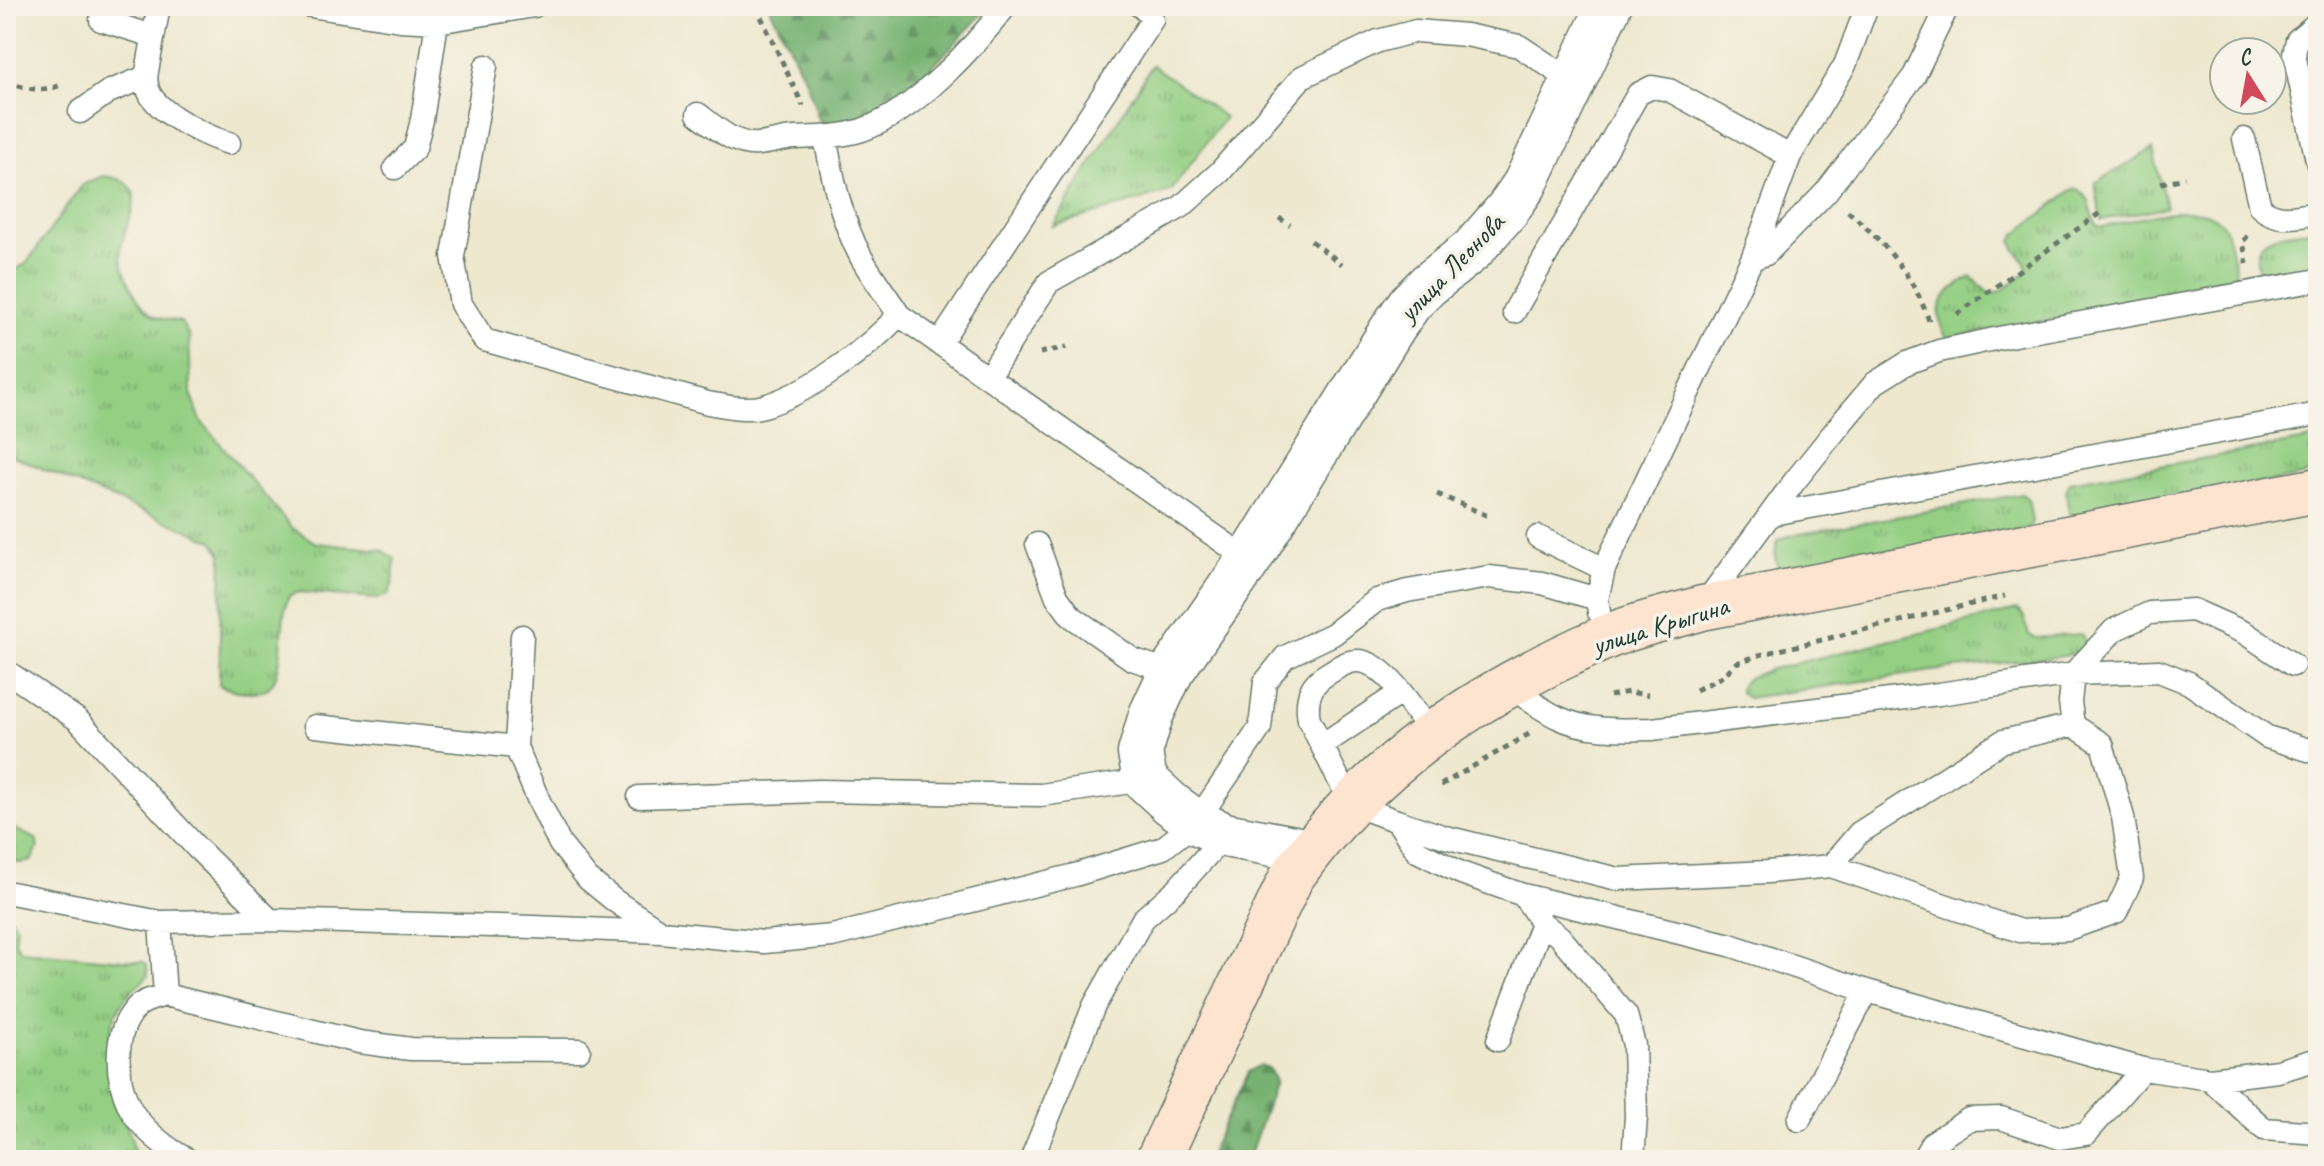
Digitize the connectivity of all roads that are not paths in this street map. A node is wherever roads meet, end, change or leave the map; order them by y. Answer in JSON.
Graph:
{"nodes":[{"id":1,"x":159,"y":6,"type":"edge"},
{"id":2,"x":310,"y":6,"type":"edge"},
{"id":3,"x":534,"y":6,"type":"edge"},
{"id":4,"x":1006,"y":6,"type":"edge"},
{"id":5,"x":1140,"y":6,"type":"edge"},
{"id":6,"x":1609,"y":6,"type":"edge"},
{"id":7,"x":1867,"y":6,"type":"edge"},
{"id":8,"x":1948,"y":6,"type":"edge"},
{"id":9,"x":101,"y":20,"type":"dead end"},
{"id":10,"x":437,"y":22,"type":"junction"},
{"id":11,"x":2318,"y":22,"type":"edge"},
{"id":12,"x":153,"y":36,"type":"junction"},
{"id":13,"x":486,"y":66,"type":"dead end"},
{"id":14,"x":146,"y":77,"type":"junction"},
{"id":15,"x":1572,"y":81,"type":"junction"},
{"id":16,"x":80,"y":112,"type":"dead end"},
{"id":17,"x":698,"y":114,"type":"dead end"},
{"id":18,"x":820,"y":138,"type":"junction"},
{"id":19,"x":2244,"y":139,"type":"dead end"},
{"id":20,"x":229,"y":143,"type":"dead end"},
{"id":21,"x":1790,"y":156,"type":"junction"},
{"id":22,"x":2318,"y":165,"type":"edge"},
{"id":23,"x":395,"y":168,"type":"dead end"},
{"id":24,"x":2318,"y":213,"type":"edge"},
{"id":25,"x":1752,"y":259,"type":"junction"},
{"id":26,"x":2318,"y":280,"type":"edge"},
{"id":27,"x":1514,"y":312,"type":"dead end"},
{"id":28,"x":899,"y":315,"type":"junction"},
{"id":29,"x":939,"y":344,"type":"junction"},
{"id":30,"x":988,"y":377,"type":"junction"},
{"id":31,"x":2318,"y":414,"type":"edge"},
{"id":32,"x":2318,"y":490,"type":"edge"},
{"id":33,"x":1772,"y":514,"type":"junction"},
{"id":34,"x":1538,"y":537,"type":"dead end"},
{"id":35,"x":1037,"y":544,"type":"dead end"},
{"id":36,"x":1249,"y":560,"type":"junction"},
{"id":37,"x":1604,"y":569,"type":"junction"},
{"id":38,"x":1702,"y":608,"type":"junction"},
{"id":39,"x":1601,"y":618,"type":"junction"},
{"id":40,"x":522,"y":636,"type":"dead end"},
{"id":41,"x":2293,"y":665,"type":"dead end"},
{"id":42,"x":6,"y":671,"type":"edge"},
{"id":43,"x":1171,"y":672,"type":"junction"},
{"id":44,"x":2073,"y":674,"type":"junction"},
{"id":45,"x":1508,"y":685,"type":"junction"},
{"id":46,"x":1400,"y":693,"type":"junction"},
{"id":47,"x":2073,"y":725,"type":"junction"},
{"id":48,"x":315,"y":726,"type":"dead end"},
{"id":49,"x":1431,"y":733,"type":"junction"},
{"id":50,"x":1322,"y":745,"type":"junction"},
{"id":51,"x":516,"y":747,"type":"junction"},
{"id":52,"x":2318,"y":753,"type":"edge"},
{"id":53,"x":1145,"y":780,"type":"junction"},
{"id":54,"x":639,"y":797,"type":"dead end"},
{"id":55,"x":1351,"y":804,"type":"junction"},
{"id":56,"x":1397,"y":821,"type":"junction"},
{"id":57,"x":1211,"y":829,"type":"junction"},
{"id":58,"x":1310,"y":851,"type":"junction"},
{"id":59,"x":1831,"y":866,"type":"junction"},
{"id":60,"x":6,"y":892,"type":"edge"},
{"id":61,"x":1523,"y":895,"type":"junction"},
{"id":62,"x":270,"y":920,"type":"junction"},
{"id":63,"x":160,"y":922,"type":"junction"},
{"id":64,"x":1542,"y":923,"type":"junction"},
{"id":65,"x":661,"y":932,"type":"junction"},
{"id":66,"x":1867,"y":991,"type":"junction"},
{"id":67,"x":165,"y":995,"type":"junction"},
{"id":68,"x":1498,"y":1040,"type":"dead end"},
{"id":69,"x":579,"y":1050,"type":"dead end"},
{"id":70,"x":2318,"y":1059,"type":"edge"},
{"id":71,"x":2143,"y":1069,"type":"junction"},
{"id":72,"x":2210,"y":1079,"type":"junction"},
{"id":73,"x":1799,"y":1120,"type":"dead end"},
{"id":74,"x":2318,"y":1133,"type":"edge"},
{"id":75,"x":188,"y":1160,"type":"edge"},
{"id":76,"x":1031,"y":1160,"type":"edge"},
{"id":77,"x":1158,"y":1160,"type":"edge"},
{"id":78,"x":1633,"y":1160,"type":"edge"},
{"id":79,"x":1922,"y":1160,"type":"edge"}],
"edges":[{"from":1,"to":12,"type":"lane"},
{"from":2,"to":10,"type":"lane"},
{"from":3,"to":10,"type":"lane"},
{"from":4,"to":18,"type":"lane"},
{"from":5,"to":29,"type":"lane"},
{"from":6,"to":15,"type":"street","name":"улица Леонова"},
{"from":7,"to":21,"type":"lane"},
{"from":8,"to":25,"type":"lane"},
{"from":9,"to":12,"type":"lane"},
{"from":10,"to":23,"type":"lane"},
{"from":11,"to":22,"type":"lane"},
{"from":12,"to":14,"type":"lane"},
{"from":13,"to":28,"type":"lane"},
{"from":14,"to":16,"type":"lane"},
{"from":14,"to":20,"type":"lane"},
{"from":15,"to":30,"type":"lane"},
{"from":15,"to":36,"type":"street","name":"улица Леонова"},
{"from":17,"to":18,"type":"lane"},
{"from":18,"to":28,"type":"lane"},
{"from":19,"to":24,"type":"lane"},
{"from":21,"to":25,"type":"lane"},
{"from":21,"to":27,"type":"lane"},
{"from":25,"to":37,"type":"lane"},
{"from":26,"to":33,"type":"lane"},
{"from":28,"to":29,"type":"lane"},
{"from":29,"to":30,"type":"lane"},
{"from":30,"to":36,"type":"lane"},
{"from":31,"to":33,"type":"lane"},
{"from":32,"to":38,"type":"main road","name":"улица Крыгина"},
{"from":33,"to":38,"type":"lane"},
{"from":34,"to":37,"type":"lane"},
{"from":35,"to":43,"type":"lane"},
{"from":36,"to":43,"type":"street","name":"улица Леонова"},
{"from":37,"to":39,"type":"lane"},
{"from":38,"to":39,"type":"main road","name":"улица Крыгина"},
{"from":39,"to":45,"type":"main road","name":"улица Крыгина"},
{"from":39,"to":57,"type":"lane"},
{"from":40,"to":51,"type":"lane"},
{"from":41,"to":44,"type":"lane"},
{"from":42,"to":62,"type":"lane"},
{"from":43,"to":53,"type":"street","name":"улица Леонова"},
{"from":44,"to":45,"type":"lane"},
{"from":44,"to":47,"type":"lane"},
{"from":44,"to":52,"type":"lane"},
{"from":45,"to":49,"type":"main road","name":"улица Крыгина"},
{"from":46,"to":49,"type":"lane"},
{"from":46,"to":50,"type":"lane"},
{"from":46,"to":50,"type":"lane"},
{"from":47,"to":59,"type":"lane"},
{"from":47,"to":59,"type":"lane"},
{"from":48,"to":51,"type":"lane"},
{"from":49,"to":55,"type":"main road","name":"улица Крыгина"},
{"from":50,"to":55,"type":"lane"},
{"from":51,"to":65,"type":"lane"},
{"from":53,"to":54,"type":"lane"},
{"from":53,"to":57,"type":"street"},
{"from":55,"to":56,"type":"lane"},
{"from":55,"to":58,"type":"main road","name":"улица Крыгина"},
{"from":56,"to":59,"type":"lane"},
{"from":56,"to":61,"type":"lane"},
{"from":57,"to":58,"type":"street"},
{"from":57,"to":65,"type":"lane"},
{"from":57,"to":76,"type":"lane"},
{"from":58,"to":77,"type":"main road","name":"улица Крыгина"},
{"from":60,"to":63,"type":"lane"},
{"from":61,"to":64,"type":"lane"},
{"from":61,"to":66,"type":"lane"},
{"from":62,"to":63,"type":"lane"},
{"from":62,"to":65,"type":"lane"},
{"from":63,"to":67,"type":"lane"},
{"from":64,"to":68,"type":"lane"},
{"from":64,"to":78,"type":"lane"},
{"from":66,"to":71,"type":"lane"},
{"from":66,"to":73,"type":"lane"},
{"from":67,"to":69,"type":"lane"},
{"from":67,"to":75,"type":"lane"},
{"from":70,"to":72,"type":"lane"},
{"from":71,"to":72,"type":"lane"},
{"from":71,"to":79,"type":"lane"},
{"from":72,"to":74,"type":"lane"}]}
